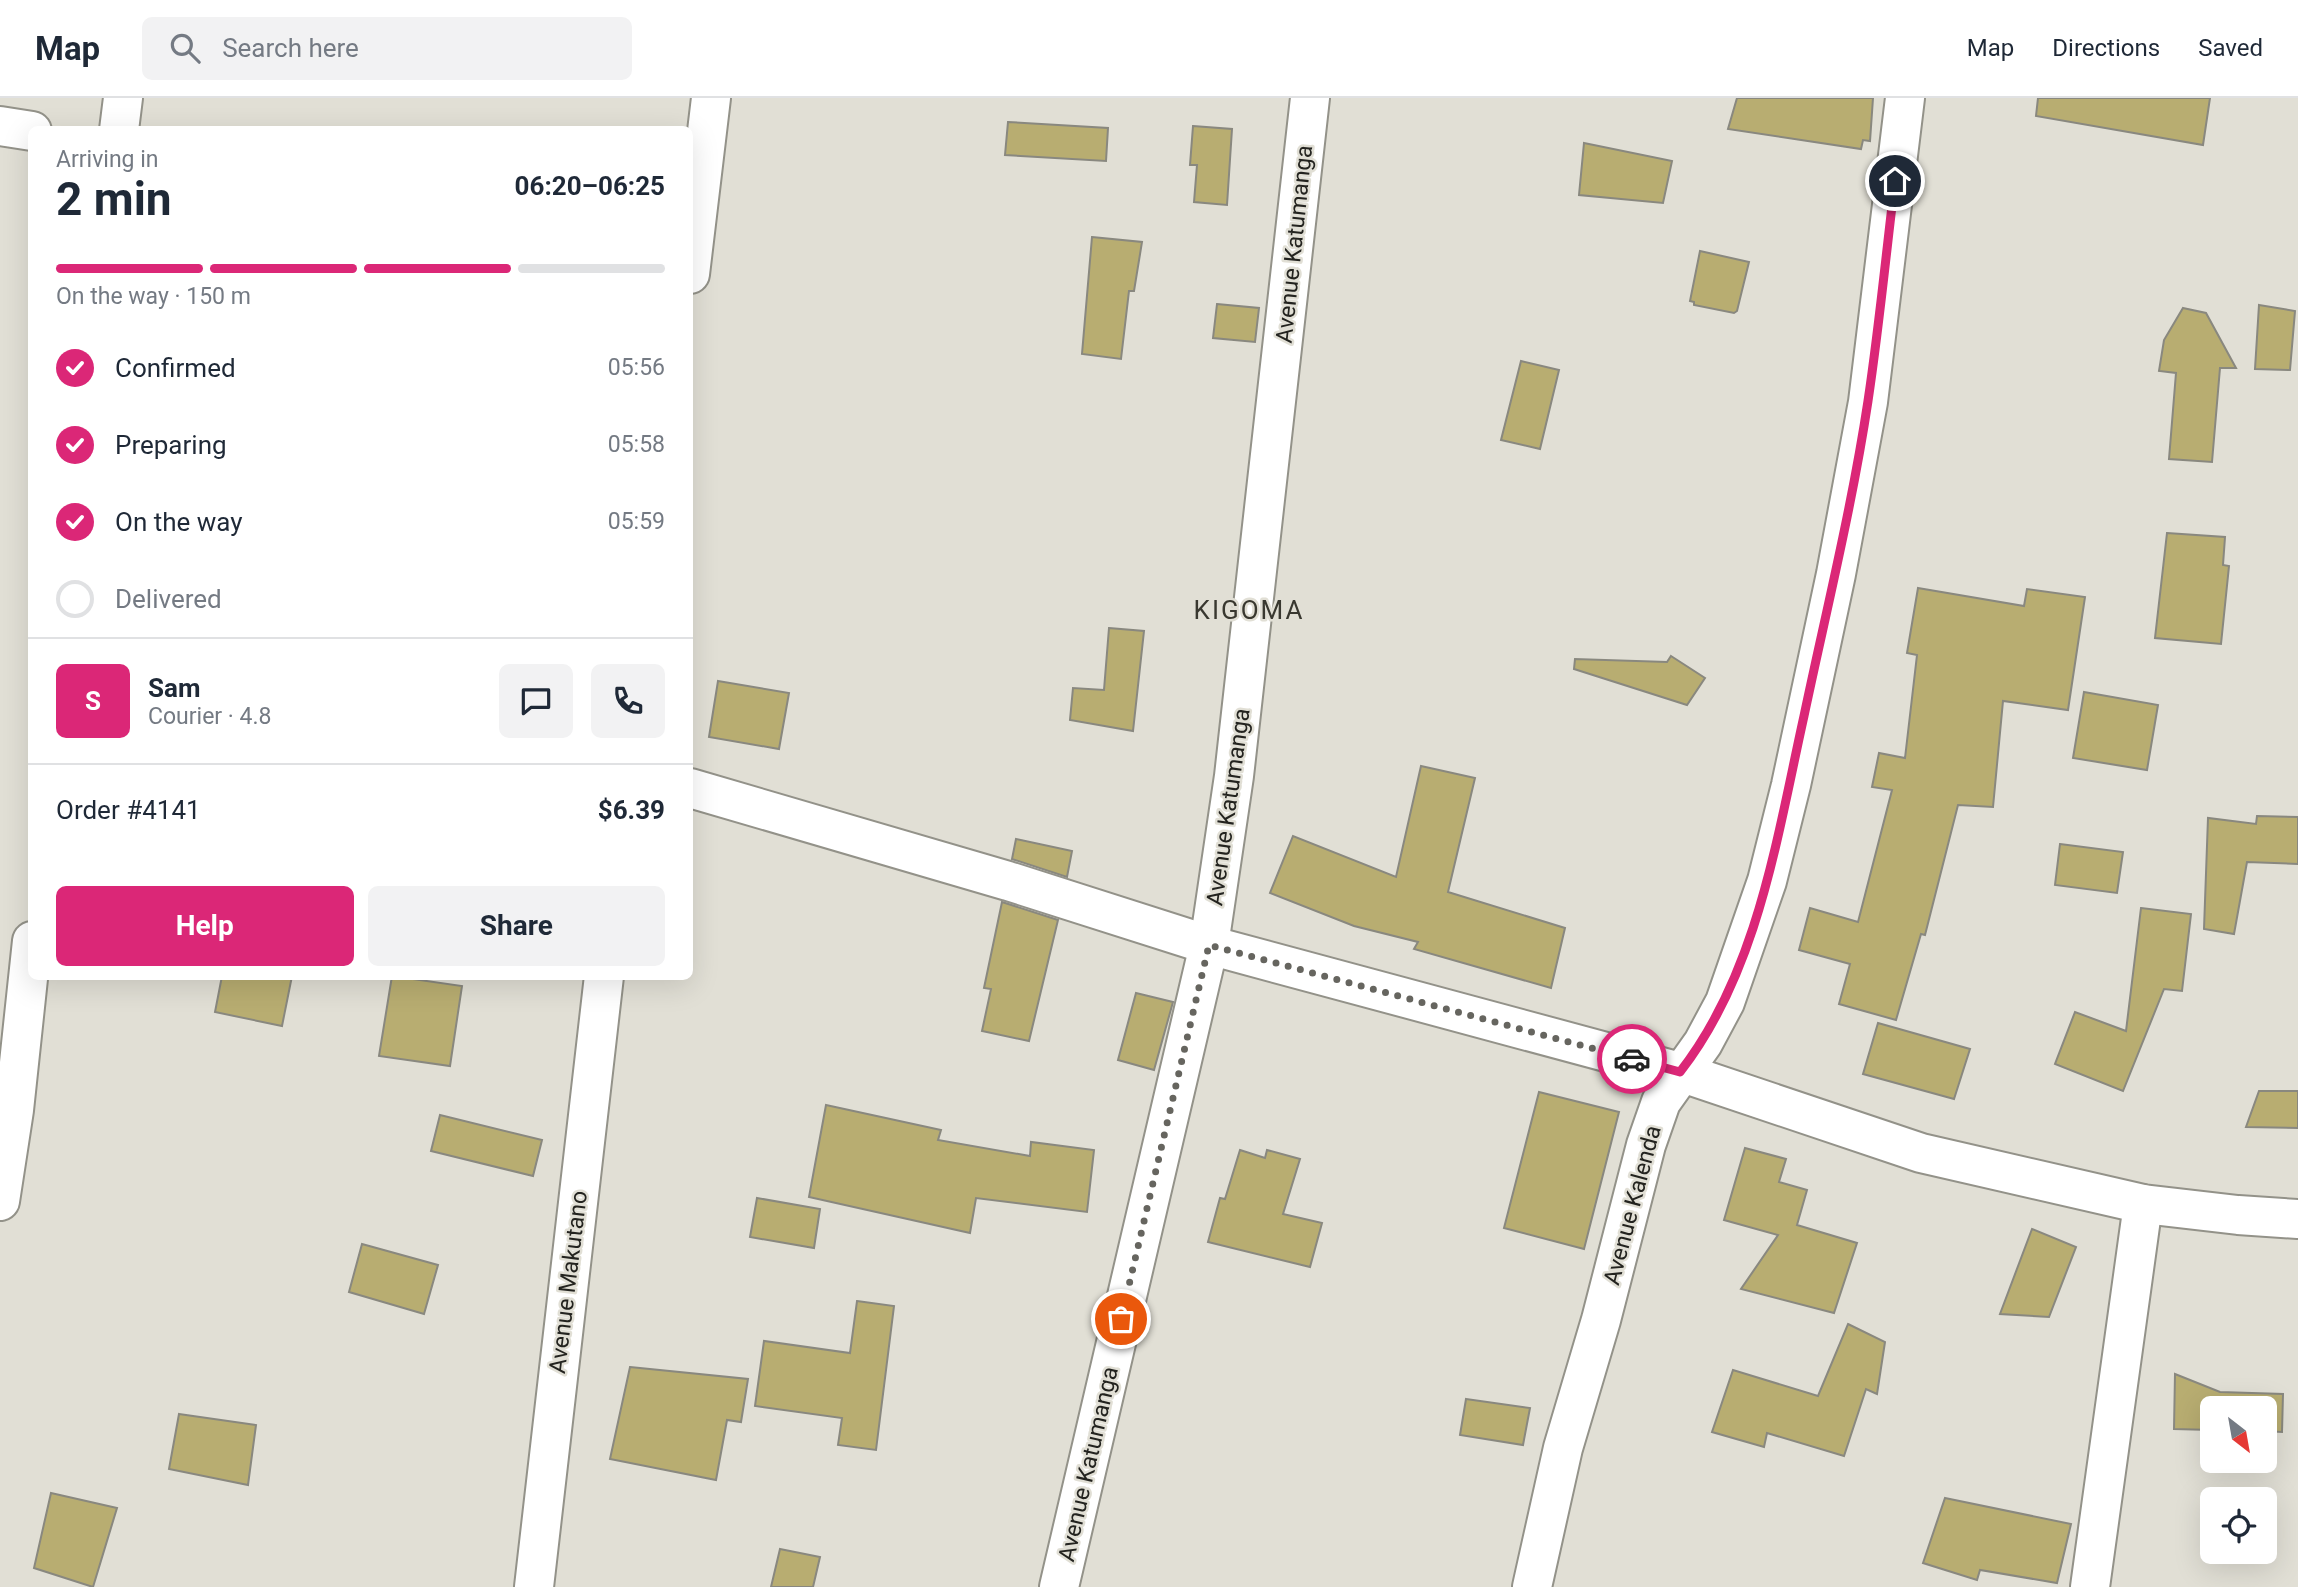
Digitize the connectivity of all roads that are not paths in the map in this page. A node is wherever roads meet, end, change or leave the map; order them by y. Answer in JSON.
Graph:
{"nodes":[{"id":1,"x":123,"y":98,"type":"edge"},
{"id":2,"x":711,"y":98,"type":"edge"},
{"id":3,"x":1310,"y":98,"type":"edge"},
{"id":4,"x":1905,"y":98,"type":"edge"},
{"id":5,"x":0,"y":126,"type":"edge"},
{"id":6,"x":120,"y":126,"type":"edge"},
{"id":7,"x":28,"y":130,"type":"edge"},
{"id":8,"x":693,"y":249,"type":"edge"},
{"id":9,"x":693,"y":789,"type":"edge"},
{"id":10,"x":1209,"y":945,"type":"junction"},
{"id":11,"x":28,"y":979,"type":"edge"},
{"id":12,"x":604,"y":980,"type":"edge"},
{"id":13,"x":1680,"y":1072,"type":"junction"},
{"id":14,"x":0,"y":1201,"type":"edge"},
{"id":15,"x":2143,"y":1204,"type":"junction"},
{"id":16,"x":2298,"y":1219,"type":"edge"},
{"id":17,"x":534,"y":1587,"type":"edge"},
{"id":18,"x":1059,"y":1587,"type":"edge"},
{"id":19,"x":1532,"y":1587,"type":"edge"},
{"id":20,"x":2090,"y":1587,"type":"edge"}],
"edges":[{"from":1,"to":6,"type":"street"},
{"from":2,"to":8,"type":"street"},
{"from":3,"to":10,"type":"street","name":"Avenue Katumanga"},
{"from":4,"to":13,"type":"street","name":"Avenue Kalenda"},
{"from":5,"to":7,"type":"street"},
{"from":9,"to":10,"type":"street"},
{"from":10,"to":13,"type":"street"},
{"from":10,"to":18,"type":"street","name":"Avenue Katumanga"},
{"from":11,"to":14,"type":"street"},
{"from":12,"to":17,"type":"street","name":"Avenue Makutano"},
{"from":13,"to":15,"type":"street"},
{"from":13,"to":19,"type":"street","name":"Avenue Kalenda"},
{"from":15,"to":16,"type":"street"},
{"from":15,"to":20,"type":"street"}]}
